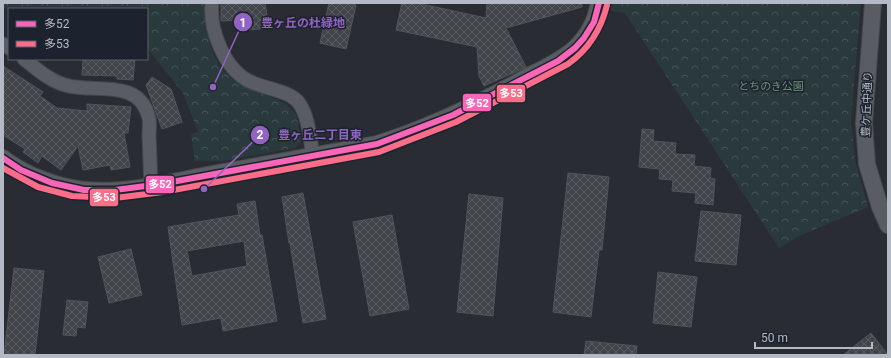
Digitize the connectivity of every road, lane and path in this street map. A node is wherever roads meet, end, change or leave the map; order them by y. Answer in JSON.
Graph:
{"nodes":[{"id":1,"x":212,"y":3,"type":"edge"},
{"id":2,"x":599,"y":3,"type":"edge"},
{"id":3,"x":873,"y":3,"type":"edge"},
{"id":4,"x":25,"y":60,"type":"edge"},
{"id":5,"x":313,"y":156,"type":"junction"},
{"id":6,"x":3,"y":158,"type":"edge"},
{"id":7,"x":151,"y":186,"type":"junction"},
{"id":8,"x":888,"y":225,"type":"edge"}],
"edges":[{"from":1,"to":5,"type":"street"},
{"from":2,"to":5,"type":"street"},
{"from":3,"to":8,"type":"street","name":"豊ケ丘中通り"},
{"from":4,"to":7,"type":"street"},
{"from":5,"to":7,"type":"street"},
{"from":6,"to":7,"type":"street"}]}
